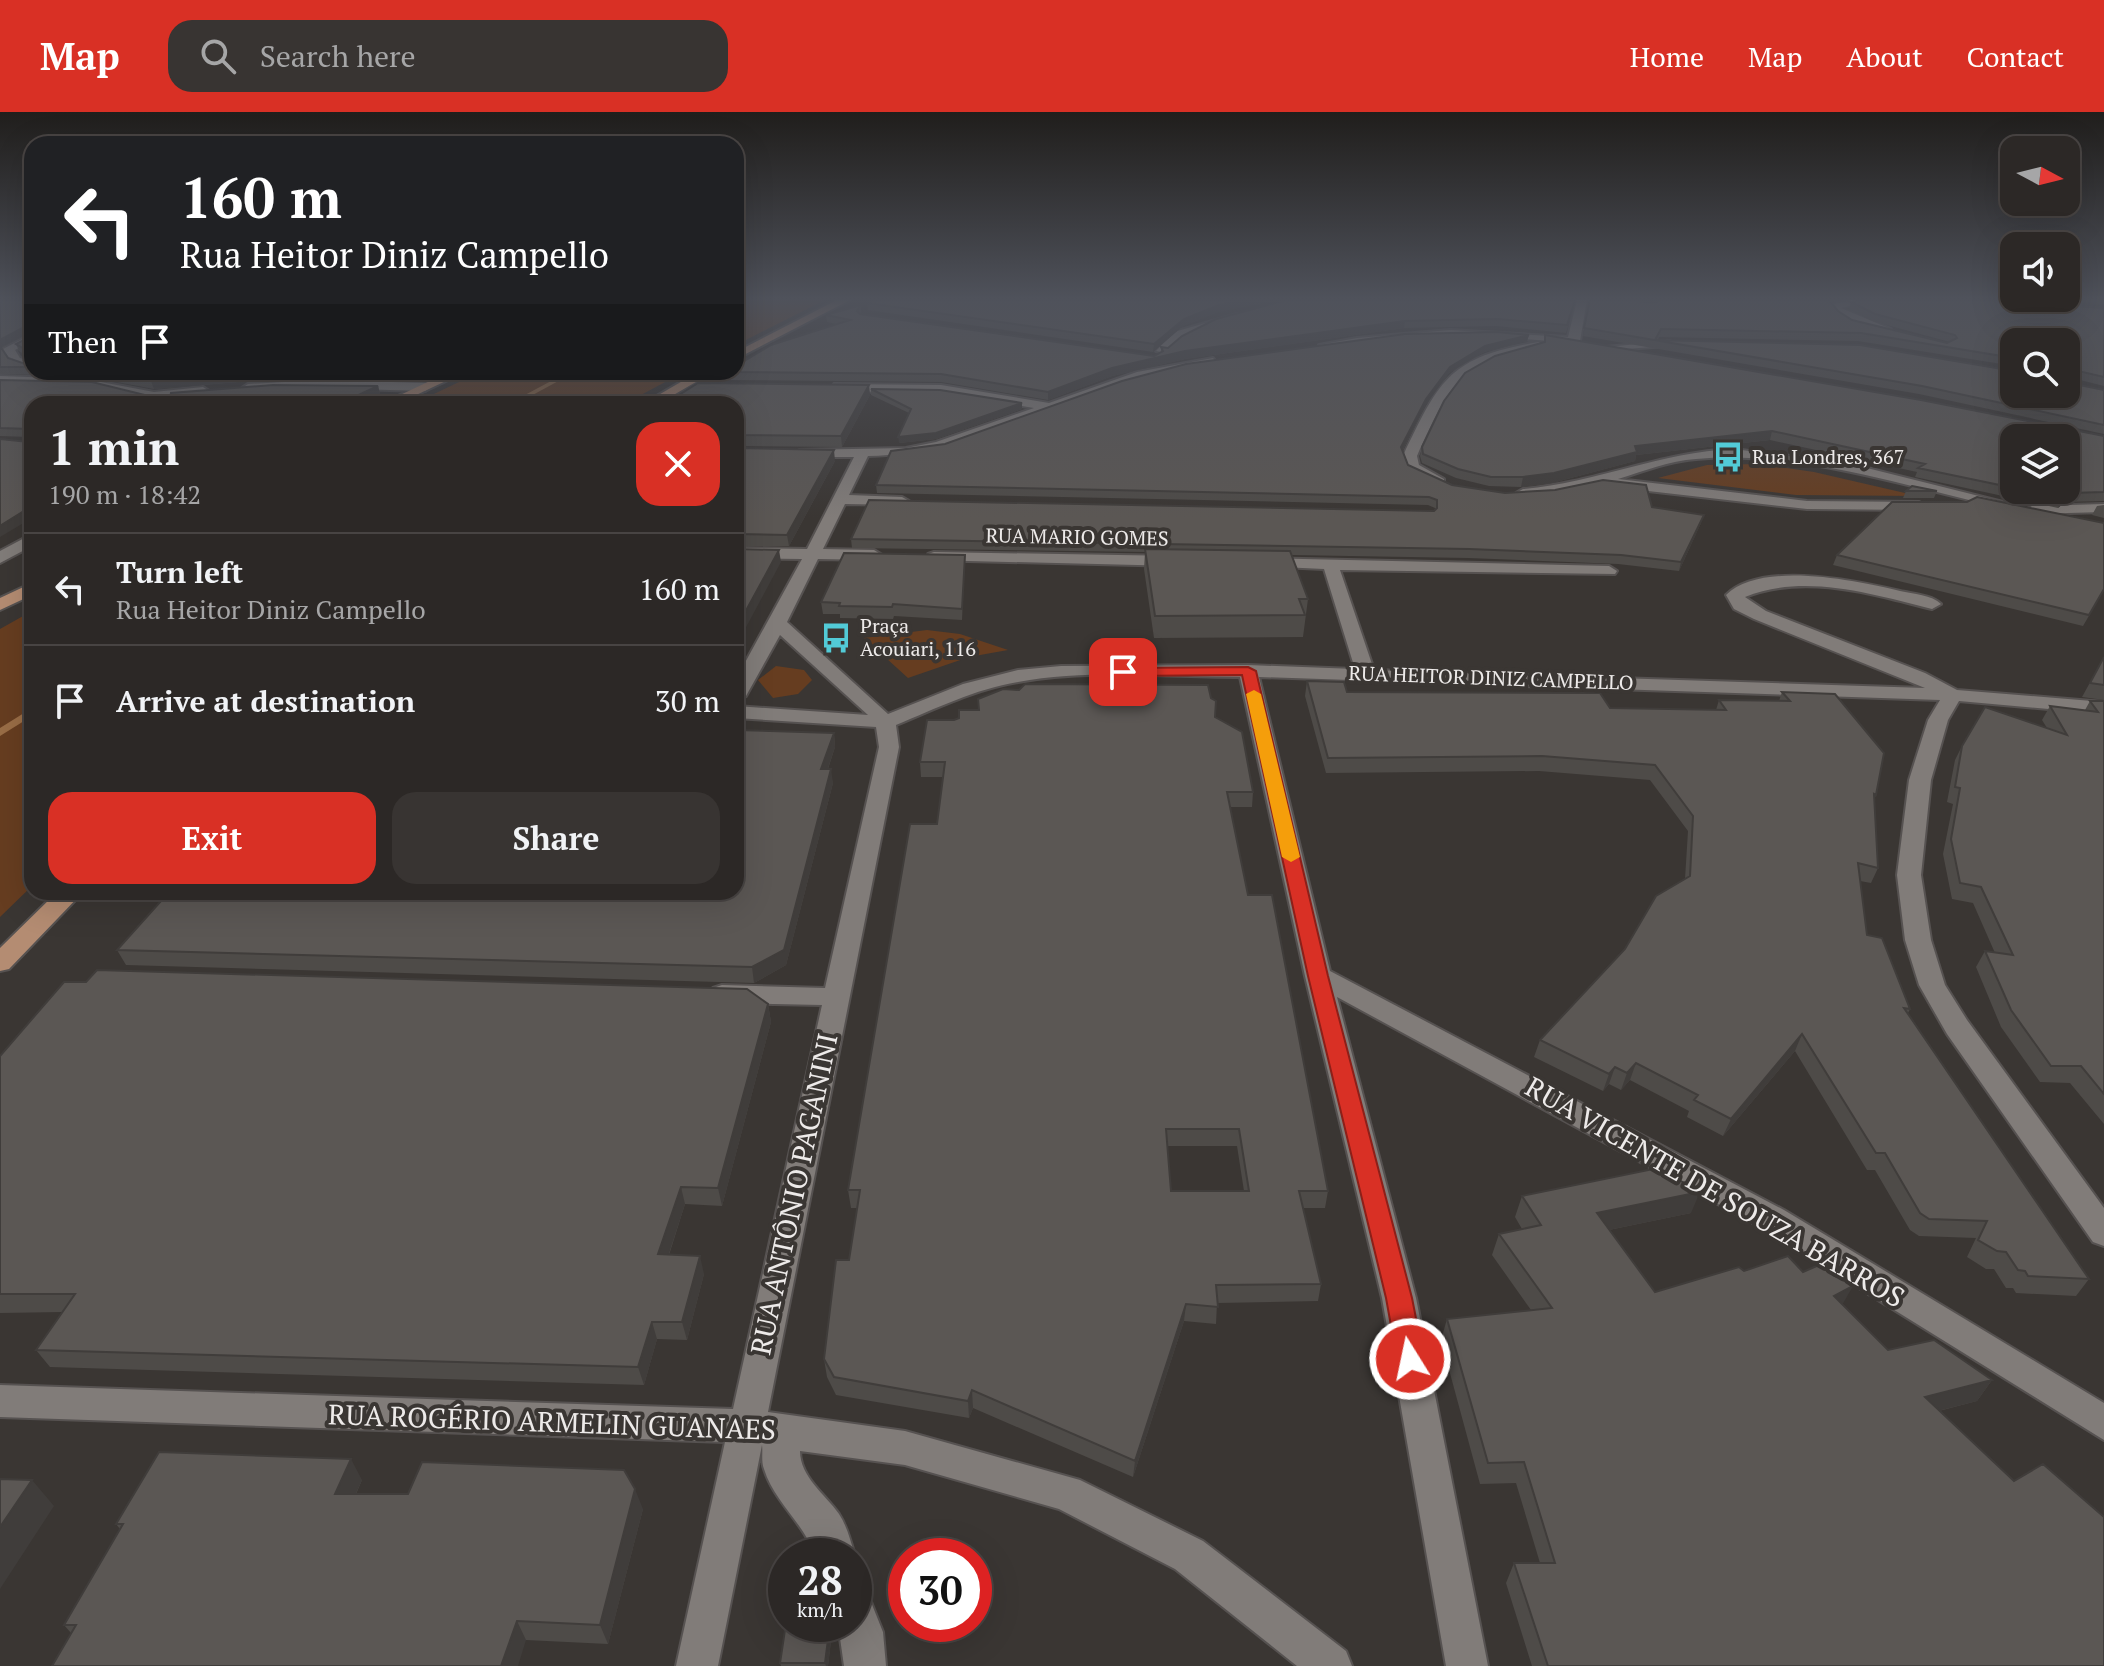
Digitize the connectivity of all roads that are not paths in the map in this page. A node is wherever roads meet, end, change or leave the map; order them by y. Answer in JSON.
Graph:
{"nodes":[{"id":1,"x":1149,"y":373,"type":"edge"},
{"id":2,"x":1459,"y":373,"type":"edge"},
{"id":3,"x":1141,"y":374,"type":"joint"},
{"id":4,"x":0,"y":380,"type":"edge"},
{"id":5,"x":24,"y":380,"type":"edge"},
{"id":6,"x":73,"y":380,"type":"edge"},
{"id":7,"x":441,"y":380,"type":"edge"},
{"id":8,"x":692,"y":380,"type":"edge"},
{"id":9,"x":682,"y":385,"type":"junction"},
{"id":10,"x":711,"y":386,"type":"edge"},
{"id":11,"x":425,"y":387,"type":"junction"},
{"id":12,"x":820,"y":387,"type":"edge"},
{"id":13,"x":154,"y":396,"type":"joint"},
{"id":14,"x":405,"y":396,"type":"edge"},
{"id":15,"x":663,"y":396,"type":"edge"},
{"id":16,"x":1050,"y":407,"type":"junction"},
{"id":17,"x":791,"y":453,"type":"edge"},
{"id":18,"x":862,"y":454,"type":"junction"},
{"id":19,"x":1600,"y":481,"type":"junction"},
{"id":20,"x":1458,"y":487,"type":"edge"},
{"id":21,"x":1509,"y":494,"type":"edge"},
{"id":22,"x":840,"y":499,"type":"junction"},
{"id":23,"x":920,"y":501,"type":"edge"},
{"id":24,"x":1998,"y":503,"type":"junction"},
{"id":25,"x":2104,"y":508,"type":"edge"},
{"id":26,"x":2032,"y":510,"type":"junction"},
{"id":27,"x":2090,"y":523,"type":"edge"},
{"id":28,"x":24,"y":544,"type":"edge"},
{"id":29,"x":744,"y":553,"type":"edge"},
{"id":30,"x":813,"y":554,"type":"junction"},
{"id":31,"x":891,"y":556,"type":"edge"},
{"id":32,"x":923,"y":556,"type":"edge"},
{"id":33,"x":0,"y":558,"type":"edge"},
{"id":34,"x":1189,"y":562,"type":"edge"},
{"id":35,"x":1252,"y":563,"type":"edge"},
{"id":36,"x":1330,"y":564,"type":"junction"},
{"id":37,"x":1609,"y":571,"type":"dead end"},
{"id":38,"x":24,"y":592,"type":"edge"},
{"id":39,"x":1932,"y":604,"type":"dead end"},
{"id":40,"x":0,"y":605,"type":"edge"},
{"id":41,"x":778,"y":623,"type":"junction"},
{"id":42,"x":1248,"y":671,"type":"junction"},
{"id":43,"x":1365,"y":672,"type":"junction"},
{"id":44,"x":744,"y":682,"type":"edge"},
{"id":45,"x":1953,"y":695,"type":"junction"},
{"id":46,"x":2104,"y":708,"type":"edge"},
{"id":47,"x":744,"y":713,"type":"edge"},
{"id":48,"x":885,"y":722,"type":"junction"},
{"id":49,"x":63,"y":900,"type":"edge"},
{"id":50,"x":0,"y":963,"type":"edge"},
{"id":51,"x":1318,"y":976,"type":"junction"},
{"id":52,"x":694,"y":993,"type":"edge"},
{"id":53,"x":835,"y":997,"type":"junction"},
{"id":54,"x":2104,"y":1233,"type":"edge"},
{"id":55,"x":0,"y":1401,"type":"edge"},
{"id":56,"x":2104,"y":1423,"type":"edge"},
{"id":57,"x":764,"y":1429,"type":"junction"},
{"id":58,"x":829,"y":1538,"type":"edge"},
{"id":59,"x":863,"y":1642,"type":"edge"},
{"id":60,"x":697,"y":1666,"type":"edge"},
{"id":61,"x":865,"y":1666,"type":"edge"},
{"id":62,"x":1331,"y":1666,"type":"edge"},
{"id":63,"x":1467,"y":1666,"type":"edge"}],
"edges":[{"from":1,"to":3,"type":"street"},
{"from":2,"to":20,"type":"street"},
{"from":3,"to":16,"type":"street"},
{"from":4,"to":5,"type":"street"},
{"from":6,"to":13,"type":"street"},
{"from":7,"to":11,"type":"main road"},
{"from":8,"to":9,"type":"main road"},
{"from":9,"to":10,"type":"street"},
{"from":9,"to":15,"type":"main road"},
{"from":11,"to":13,"type":"street"},
{"from":11,"to":14,"type":"main road"},
{"from":12,"to":16,"type":"street"},
{"from":16,"to":18,"type":"street"},
{"from":17,"to":18,"type":"street"},
{"from":18,"to":22,"type":"street"},
{"from":19,"to":21,"type":"street"},
{"from":19,"to":24,"type":"street"},
{"from":19,"to":24,"type":"street"},
{"from":22,"to":23,"type":"street"},
{"from":22,"to":30,"type":"street"},
{"from":24,"to":26,"type":"street"},
{"from":25,"to":26,"type":"street"},
{"from":26,"to":27,"type":"street"},
{"from":28,"to":33,"type":"street"},
{"from":29,"to":30,"type":"street"},
{"from":30,"to":31,"type":"street"},
{"from":30,"to":41,"type":"street"},
{"from":32,"to":34,"type":"street","name":"RUA MARIO GOMES"},
{"from":35,"to":36,"type":"street"},
{"from":36,"to":37,"type":"street"},
{"from":36,"to":43,"type":"street"},
{"from":38,"to":40,"type":"main road"},
{"from":39,"to":45,"type":"street"},
{"from":41,"to":44,"type":"street"},
{"from":41,"to":48,"type":"street"},
{"from":42,"to":43,"type":"street","name":"RUA HEITOR DINIZ CAMPELLO"},
{"from":42,"to":48,"type":"street","name":"RUA HEITOR DINIZ CAMPELLO"},
{"from":42,"to":51,"type":"street"},
{"from":43,"to":45,"type":"street","name":"RUA HEITOR DINIZ CAMPELLO"},
{"from":45,"to":46,"type":"street","name":"RUA HEITOR DINIZ CAMPELLO"},
{"from":45,"to":54,"type":"street"},
{"from":47,"to":48,"type":"street"},
{"from":48,"to":53,"type":"street","name":"RUA ANTÔNIO PAGANINI"},
{"from":49,"to":50,"type":"main road"},
{"from":51,"to":56,"type":"street","name":"RUA VICENTE DE SOUZA BARROS"},
{"from":51,"to":63,"type":"street"},
{"from":52,"to":53,"type":"street"},
{"from":53,"to":57,"type":"street","name":"RUA ANTÔNIO PAGANINI"},
{"from":55,"to":57,"type":"street","name":"RUA ROGÉRIO ARMELIN GUANAES"},
{"from":57,"to":58,"type":"street"},
{"from":57,"to":60,"type":"street","name":"RUA ANTÔNIO PAGANINI"},
{"from":57,"to":62,"type":"street","name":"RUA ROGÉRIO ARMELIN GUANAES"},
{"from":59,"to":61,"type":"street"}]}
